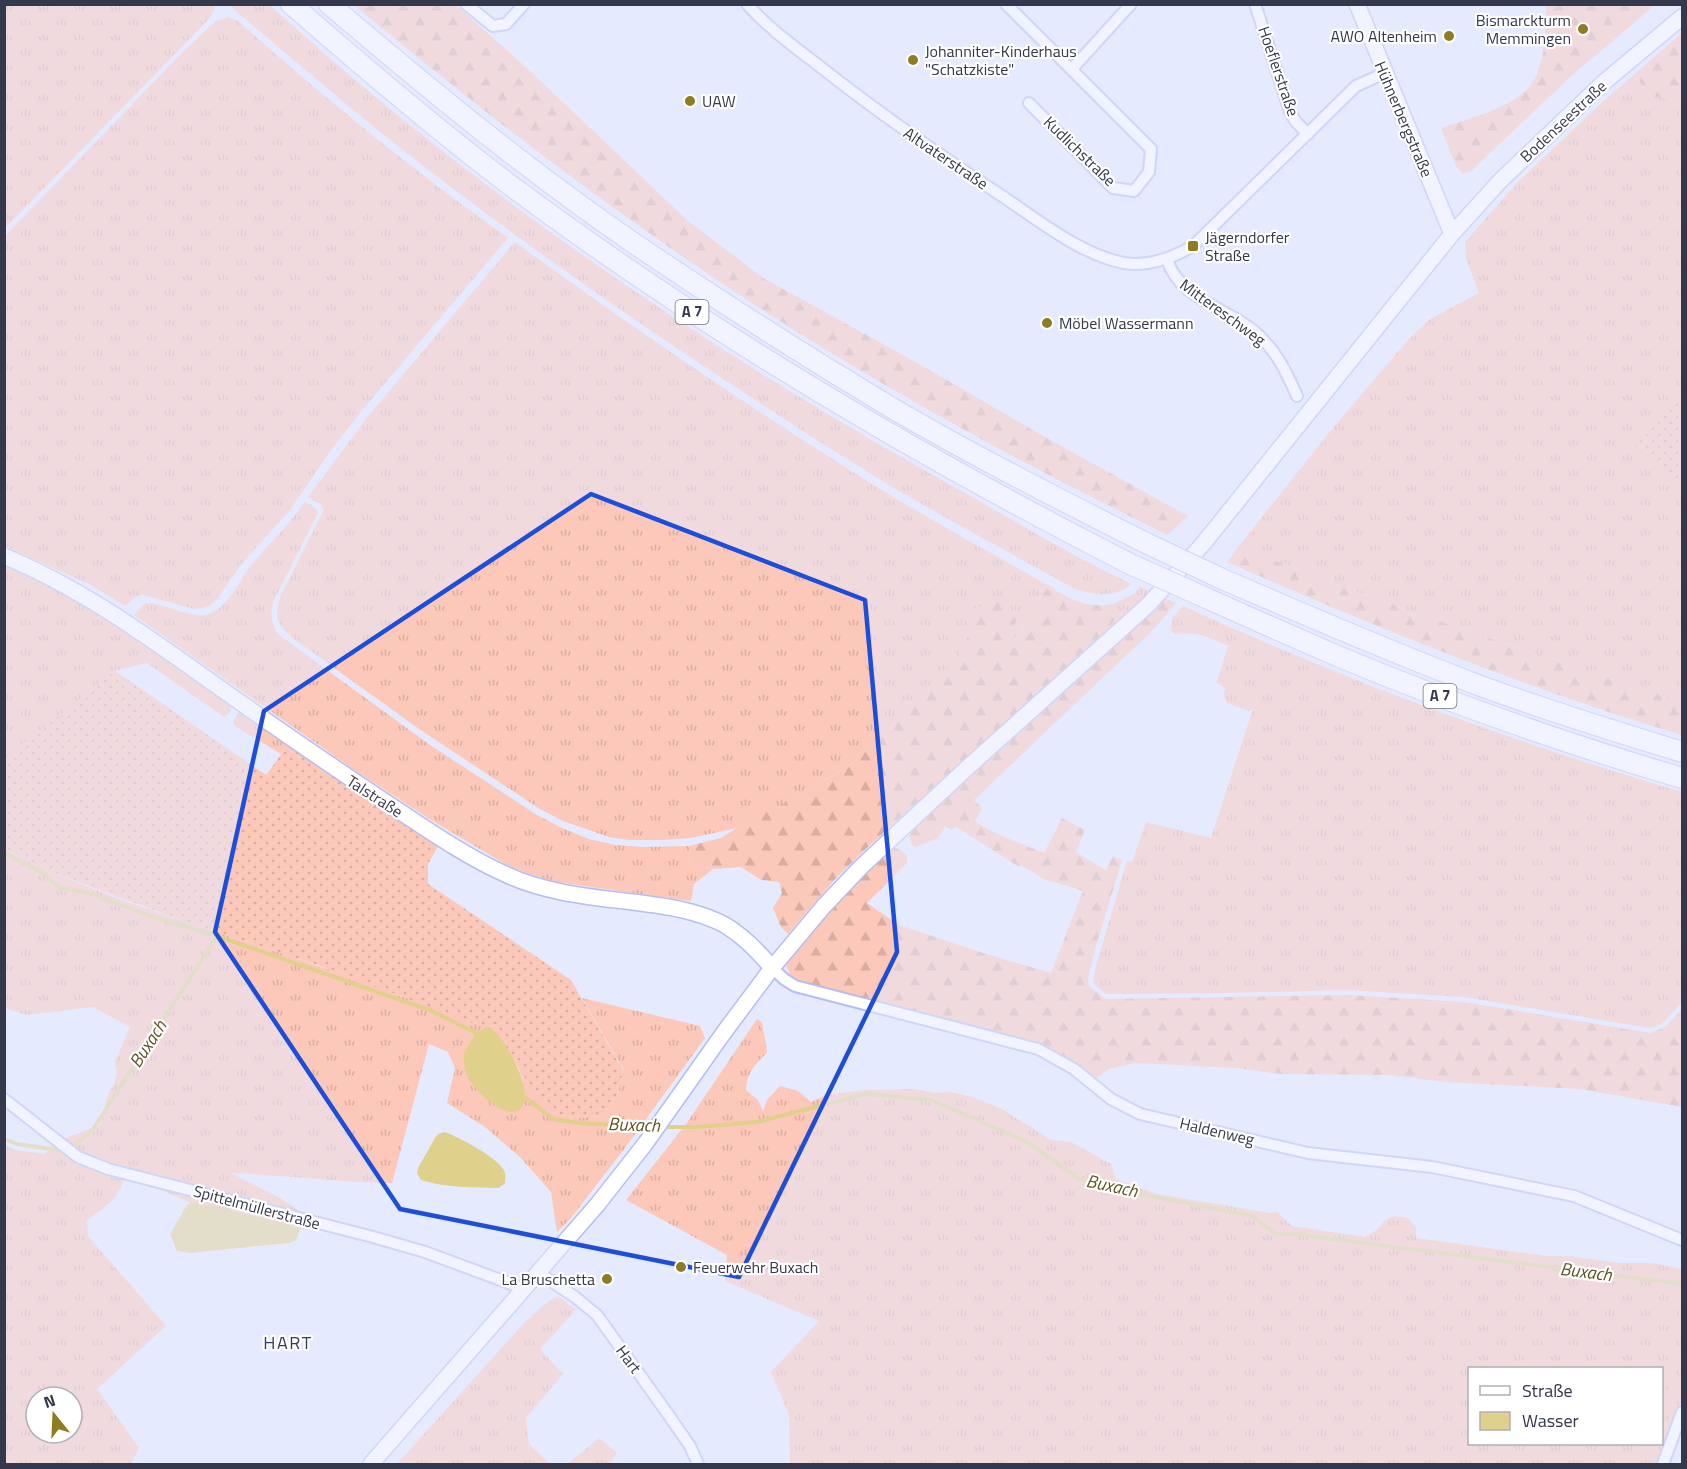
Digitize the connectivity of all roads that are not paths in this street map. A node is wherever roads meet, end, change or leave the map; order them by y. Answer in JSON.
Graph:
{"nodes":[{"id":1,"x":291,"y":4,"type":"edge"},
{"id":2,"x":329,"y":4,"type":"edge"},
{"id":3,"x":466,"y":4,"type":"edge"},
{"id":4,"x":524,"y":4,"type":"edge"},
{"id":5,"x":747,"y":4,"type":"edge"},
{"id":6,"x":1006,"y":4,"type":"edge"},
{"id":7,"x":1131,"y":4,"type":"edge"},
{"id":8,"x":1255,"y":4,"type":"edge"},
{"id":9,"x":1357,"y":4,"type":"edge"},
{"id":10,"x":1683,"y":17,"type":"edge"},
{"id":11,"x":1072,"y":69,"type":"junction"},
{"id":12,"x":1385,"y":73,"type":"junction"},
{"id":13,"x":1029,"y":103,"type":"dead end"},
{"id":14,"x":1308,"y":134,"type":"junction"},
{"id":15,"x":1452,"y":234,"type":"junction"},
{"id":16,"x":1167,"y":259,"type":"junction"},
{"id":17,"x":1297,"y":396,"type":"dead end"},
{"id":18,"x":4,"y":556,"type":"edge"},
{"id":19,"x":1683,"y":752,"type":"edge"},
{"id":20,"x":1683,"y":778,"type":"edge"},
{"id":21,"x":772,"y":968,"type":"junction"},
{"id":22,"x":4,"y":1099,"type":"edge"},
{"id":23,"x":1683,"y":1240,"type":"edge"},
{"id":24,"x":539,"y":1273,"type":"junction"},
{"id":25,"x":525,"y":1289,"type":"junction"},
{"id":26,"x":1683,"y":1412,"type":"edge"},
{"id":27,"x":371,"y":1464,"type":"edge"},
{"id":28,"x":698,"y":1464,"type":"edge"},
{"id":29,"x":1663,"y":1464,"type":"edge"}],
"edges":[{"from":1,"to":20,"type":"highway","number":"A 7","bridge":true},
{"from":2,"to":19,"type":"highway","number":"A 7","bridge":true},
{"from":3,"to":4,"type":"street"},
{"from":5,"to":16,"type":"street","name":"Altvaterstraße"},
{"from":6,"to":11,"type":"street","name":"Kudlichstraße"},
{"from":7,"to":11,"type":"street"},
{"from":8,"to":14,"type":"street","name":"Hoeflerstraße"},
{"from":9,"to":12,"type":"main road","name":"Hühnerbergstraße"},
{"from":10,"to":15,"type":"main road","name":"Bodenseestraße"},
{"from":11,"to":13,"type":"street","name":"Kudlichstraße"},
{"from":12,"to":14,"type":"street"},
{"from":12,"to":15,"type":"main road","name":"Hühnerbergstraße"},
{"from":14,"to":16,"type":"street"},
{"from":15,"to":21,"type":"main road","name":"Bodenseestraße"},
{"from":16,"to":17,"type":"street","name":"Mittereschweg"},
{"from":18,"to":21,"type":"main road","name":"Talstraße"},
{"from":21,"to":23,"type":"street","name":"Haldenweg"},
{"from":21,"to":24,"type":"main road","name":"Bodenseestraße"},
{"from":22,"to":25,"type":"street","name":"Spittelmüllerstraße"},
{"from":24,"to":25,"type":"main road","name":"Bodenseestraße"},
{"from":24,"to":28,"type":"street","name":"Hart"},
{"from":25,"to":27,"type":"main road","name":"Bodenseestraße"},
{"from":26,"to":29,"type":"street"}]}
